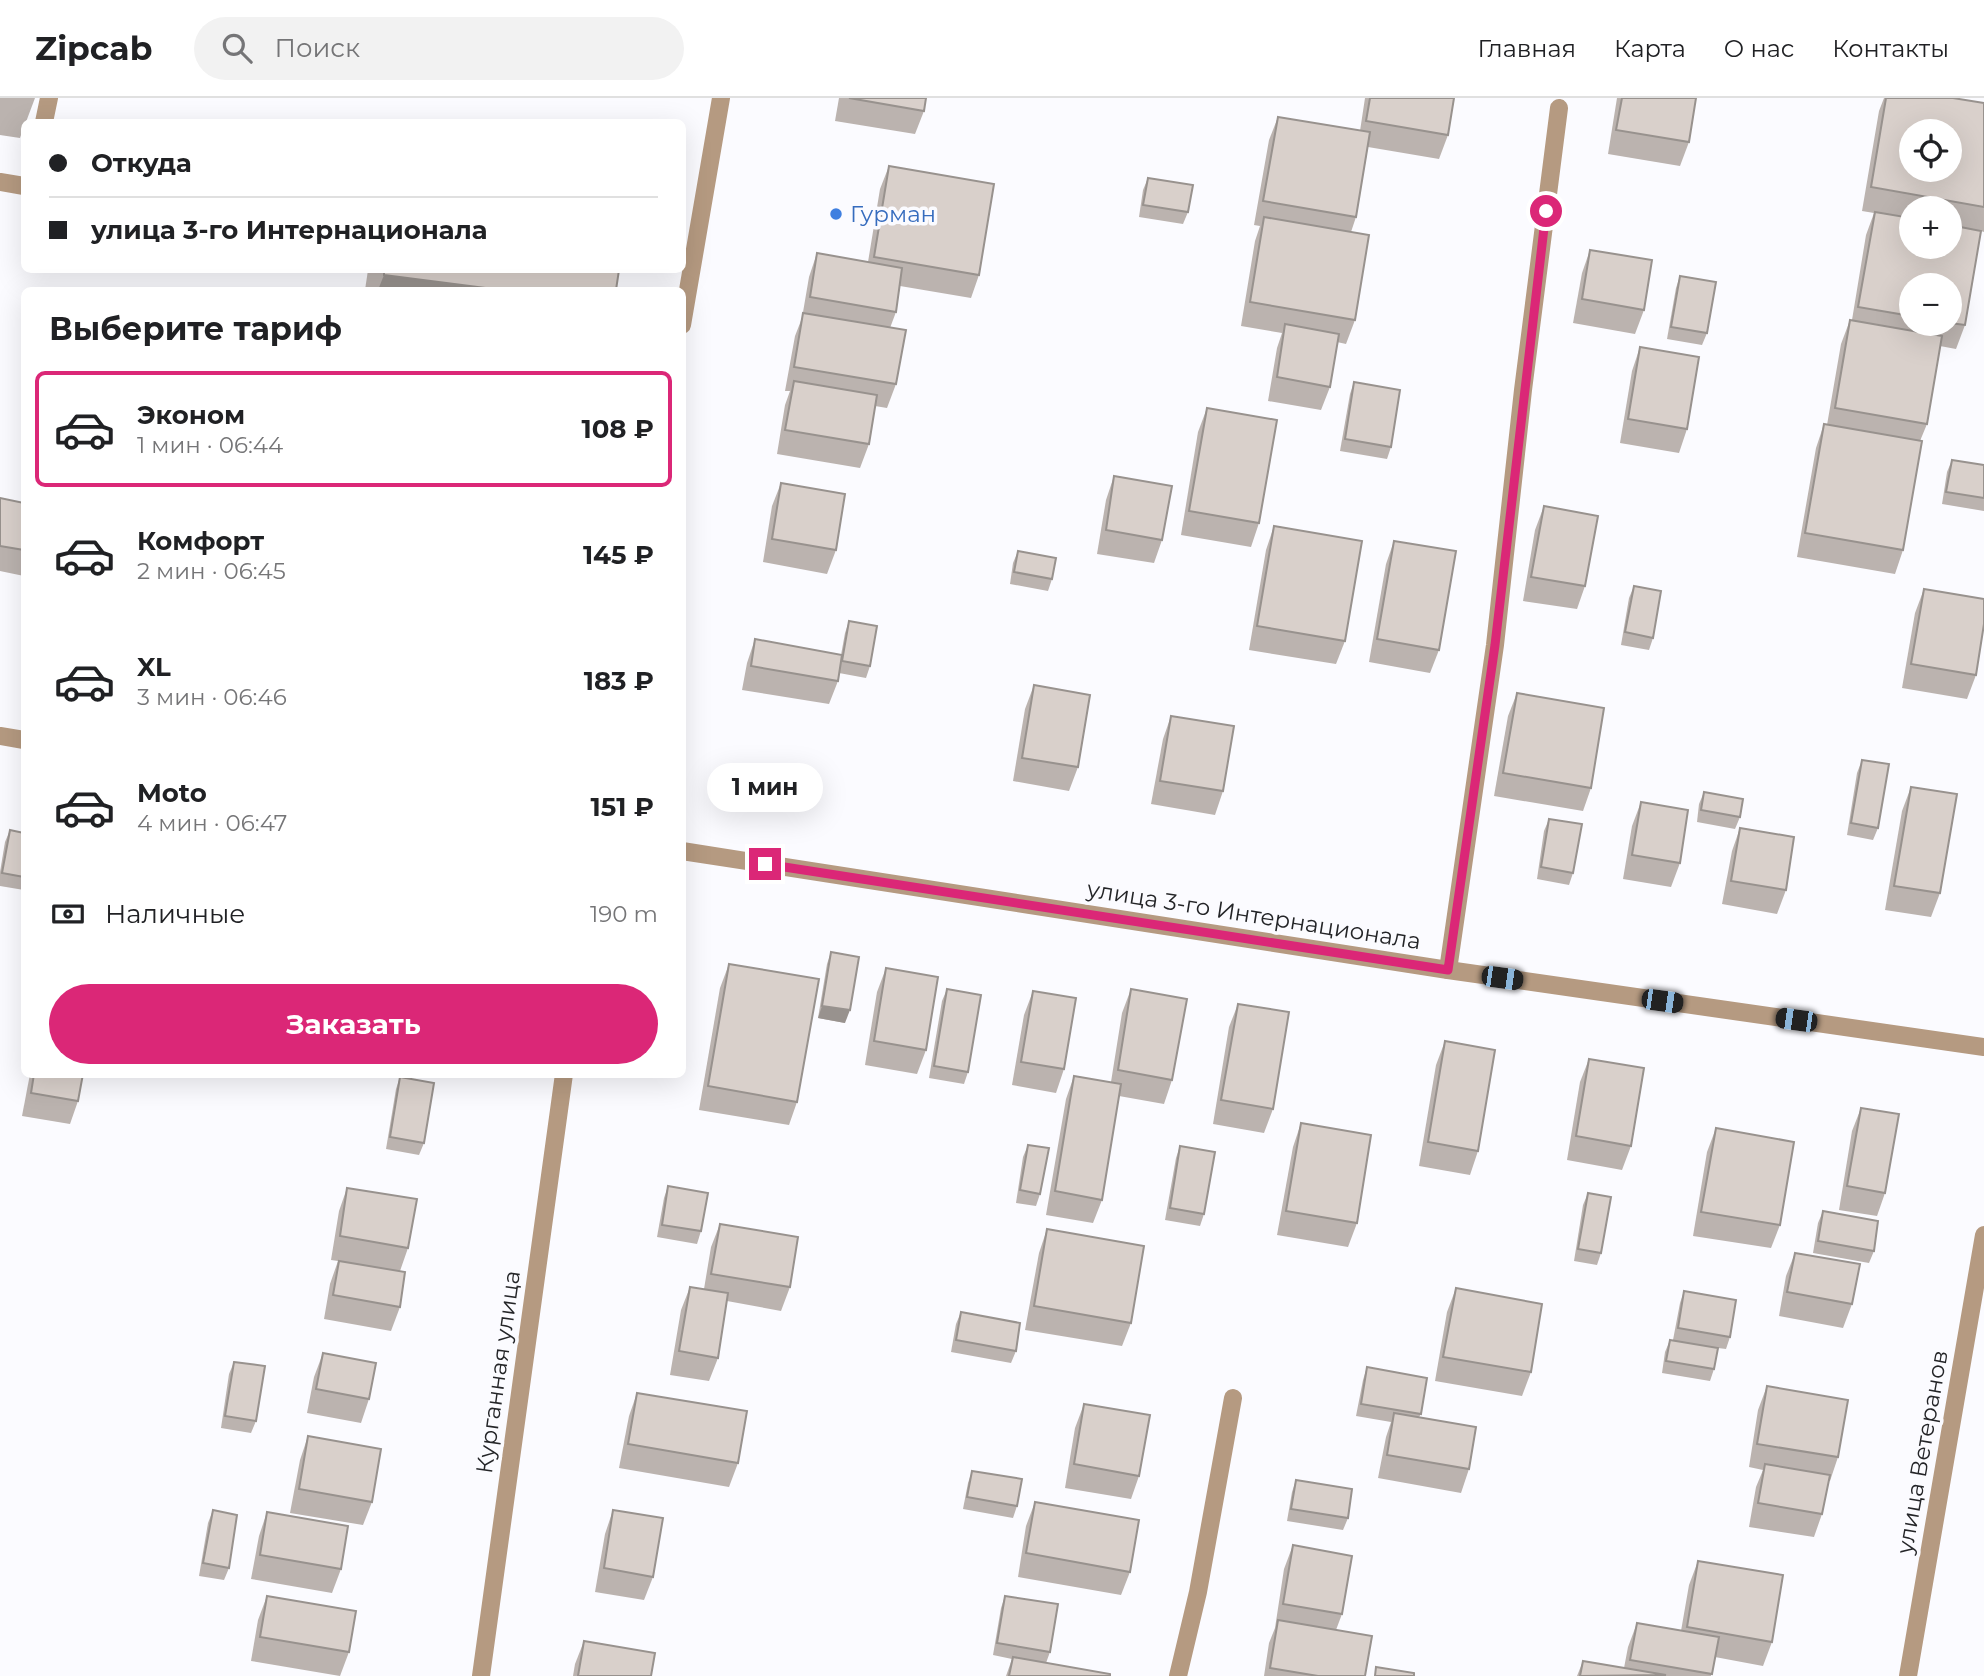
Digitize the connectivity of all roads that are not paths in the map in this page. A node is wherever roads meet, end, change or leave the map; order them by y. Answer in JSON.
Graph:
{"nodes":[{"id":1,"x":49,"y":98,"type":"edge"},
{"id":2,"x":720,"y":98,"type":"edge"},
{"id":3,"x":1559,"y":108,"type":"dead end"},
{"id":4,"x":45,"y":119,"type":"edge"},
{"id":5,"x":0,"y":182,"type":"edge"},
{"id":6,"x":21,"y":186,"type":"edge"},
{"id":7,"x":686,"y":301,"type":"edge"},
{"id":8,"x":0,"y":736,"type":"edge"},
{"id":9,"x":21,"y":740,"type":"edge"},
{"id":10,"x":686,"y":852,"type":"edge"},
{"id":11,"x":1448,"y":970,"type":"junction"},
{"id":12,"x":1984,"y":1047,"type":"edge"},
{"id":13,"x":563,"y":1078,"type":"edge"},
{"id":14,"x":1984,"y":1235,"type":"edge"},
{"id":15,"x":1233,"y":1398,"type":"dead end"},
{"id":16,"x":481,"y":1676,"type":"edge"},
{"id":17,"x":1178,"y":1676,"type":"edge"},
{"id":18,"x":1908,"y":1676,"type":"edge"}],
"edges":[{"from":1,"to":4,"type":"street"},
{"from":2,"to":7,"type":"street"},
{"from":3,"to":11,"type":"street"},
{"from":5,"to":6,"type":"street"},
{"from":8,"to":9,"type":"street"},
{"from":10,"to":11,"type":"street","name":"улица 3-го Интернационала"},
{"from":11,"to":12,"type":"street","name":"улица 3-го Интернационала"},
{"from":13,"to":16,"type":"street","name":"Курганная улица"},
{"from":14,"to":18,"type":"street","name":"улица Ветеранов"},
{"from":15,"to":17,"type":"street"}]}
